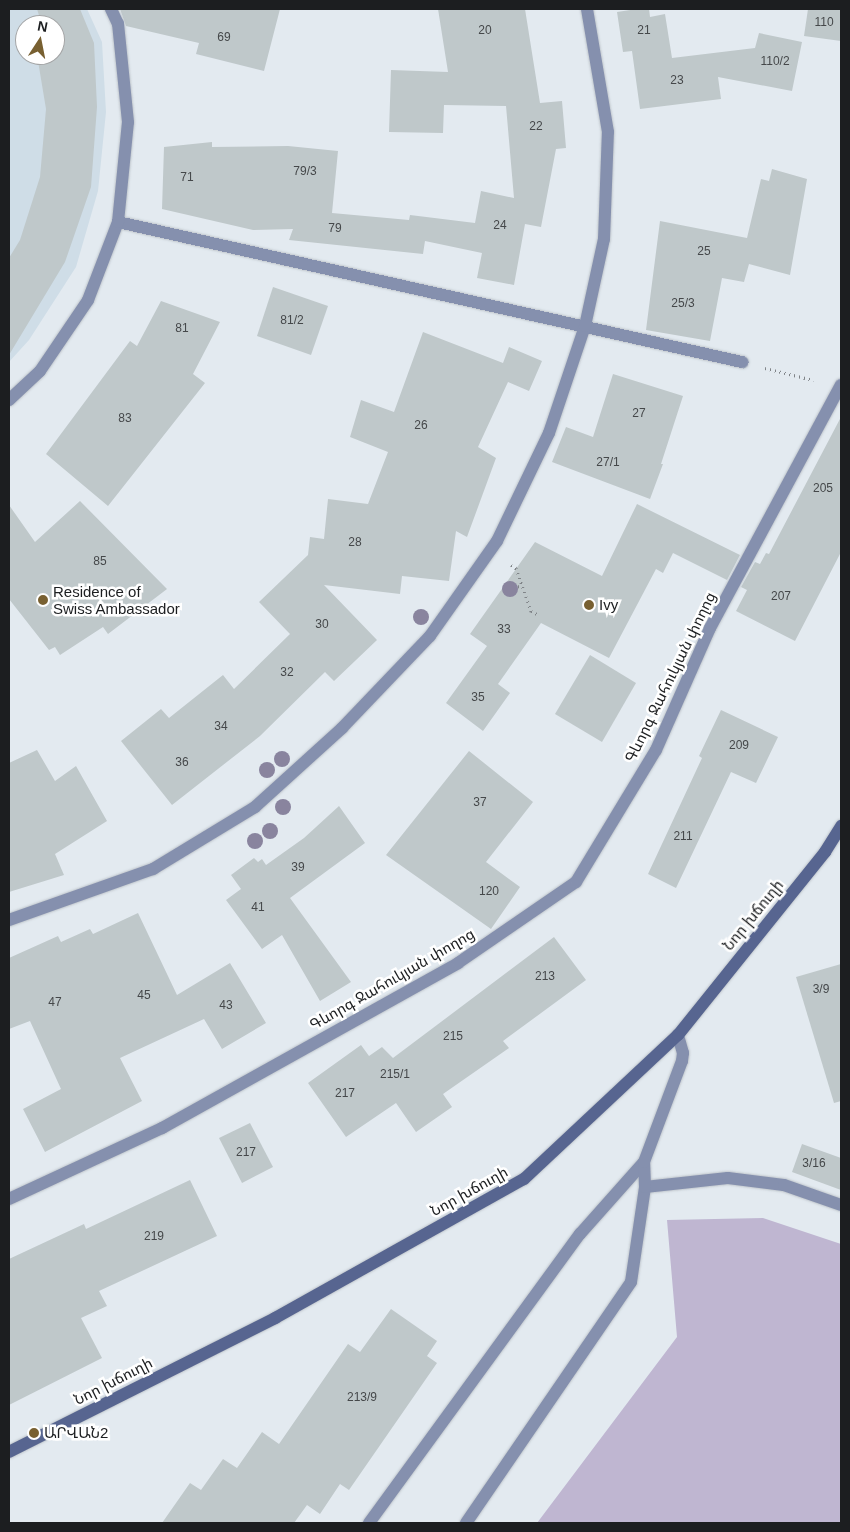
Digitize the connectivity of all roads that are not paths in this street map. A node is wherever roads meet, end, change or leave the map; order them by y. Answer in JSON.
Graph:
{"nodes":[{"id":1,"x":110,"y":9,"type":"edge"},
{"id":2,"x":587,"y":9,"type":"edge"},
{"id":3,"x":118,"y":222,"type":"junction"},
{"id":4,"x":585,"y":326,"type":"junction"},
{"id":5,"x":742,"y":362,"type":"road end"},
{"id":6,"x":841,"y":386,"type":"edge"},
{"id":7,"x":9,"y":400,"type":"edge"},
{"id":8,"x":841,"y":826,"type":"edge"},
{"id":9,"x":9,"y":920,"type":"edge"},
{"id":10,"x":678,"y":1035,"type":"junction"},
{"id":11,"x":644,"y":1162,"type":"junction"},
{"id":12,"x":645,"y":1187,"type":"junction"},
{"id":13,"x":9,"y":1199,"type":"edge"},
{"id":14,"x":841,"y":1205,"type":"edge"},
{"id":15,"x":9,"y":1452,"type":"edge"},
{"id":16,"x":369,"y":1523,"type":"edge"},
{"id":17,"x":466,"y":1523,"type":"edge"}],
"edges":[{"from":1,"to":3,"type":"street"},
{"from":2,"to":4,"type":"street"},
{"from":3,"to":4,"type":"street"},
{"from":3,"to":7,"type":"street"},
{"from":4,"to":5,"type":"street"},
{"from":4,"to":9,"type":"street"},
{"from":6,"to":13,"type":"street","name":"Գևորգ Ջահուկյան փողոց"},
{"from":8,"to":10,"type":"main road","name":"Նոր խճուղի"},
{"from":10,"to":11,"type":"street"},
{"from":10,"to":15,"type":"main road","name":"Նոր խճուղի"},
{"from":11,"to":12,"type":"street"},
{"from":11,"to":16,"type":"street"},
{"from":12,"to":14,"type":"street"},
{"from":12,"to":17,"type":"street"}]}
